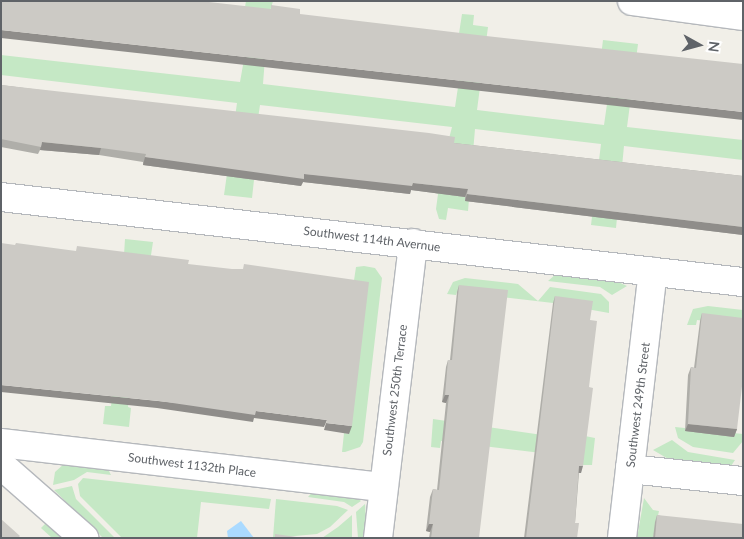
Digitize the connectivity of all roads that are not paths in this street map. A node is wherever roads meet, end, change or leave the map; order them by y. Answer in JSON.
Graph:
{"nodes":[{"id":1,"x":632,"y":1,"type":"edge"},
{"id":2,"x":743,"y":16,"type":"edge"},
{"id":3,"x":1,"y":197,"type":"edge"},
{"id":4,"x":413,"y":243,"type":"junction"},
{"id":5,"x":653,"y":272,"type":"junction"},
{"id":6,"x":743,"y":282,"type":"edge"},
{"id":7,"x":1,"y":443,"type":"edge"},
{"id":8,"x":1,"y":465,"type":"edge"},
{"id":9,"x":630,"y":469,"type":"junction"},
{"id":10,"x":743,"y":481,"type":"edge"},
{"id":11,"x":383,"y":486,"type":"junction"},
{"id":12,"x":84,"y":538,"type":"edge"},
{"id":13,"x":378,"y":538,"type":"edge"},
{"id":14,"x":622,"y":538,"type":"edge"}],
"edges":[{"from":1,"to":2,"type":"street"},
{"from":3,"to":4,"type":"street","name":"Southwest 114th Avernue"},
{"from":4,"to":5,"type":"street","name":"Southwest 114th Avernue"},
{"from":4,"to":11,"type":"street","name":"Southwest 250th Terrace"},
{"from":5,"to":6,"type":"street","name":"Southwest 114th Avernue"},
{"from":5,"to":9,"type":"street","name":"Southwest 249th Street"},
{"from":7,"to":11,"type":"street","name":"Southwest 1132th Place"},
{"from":8,"to":12,"type":"street"},
{"from":9,"to":10,"type":"street"},
{"from":9,"to":14,"type":"street","name":"Southwest 249th Street"},
{"from":11,"to":13,"type":"street","name":"Southwest 250th Terrace"}]}
